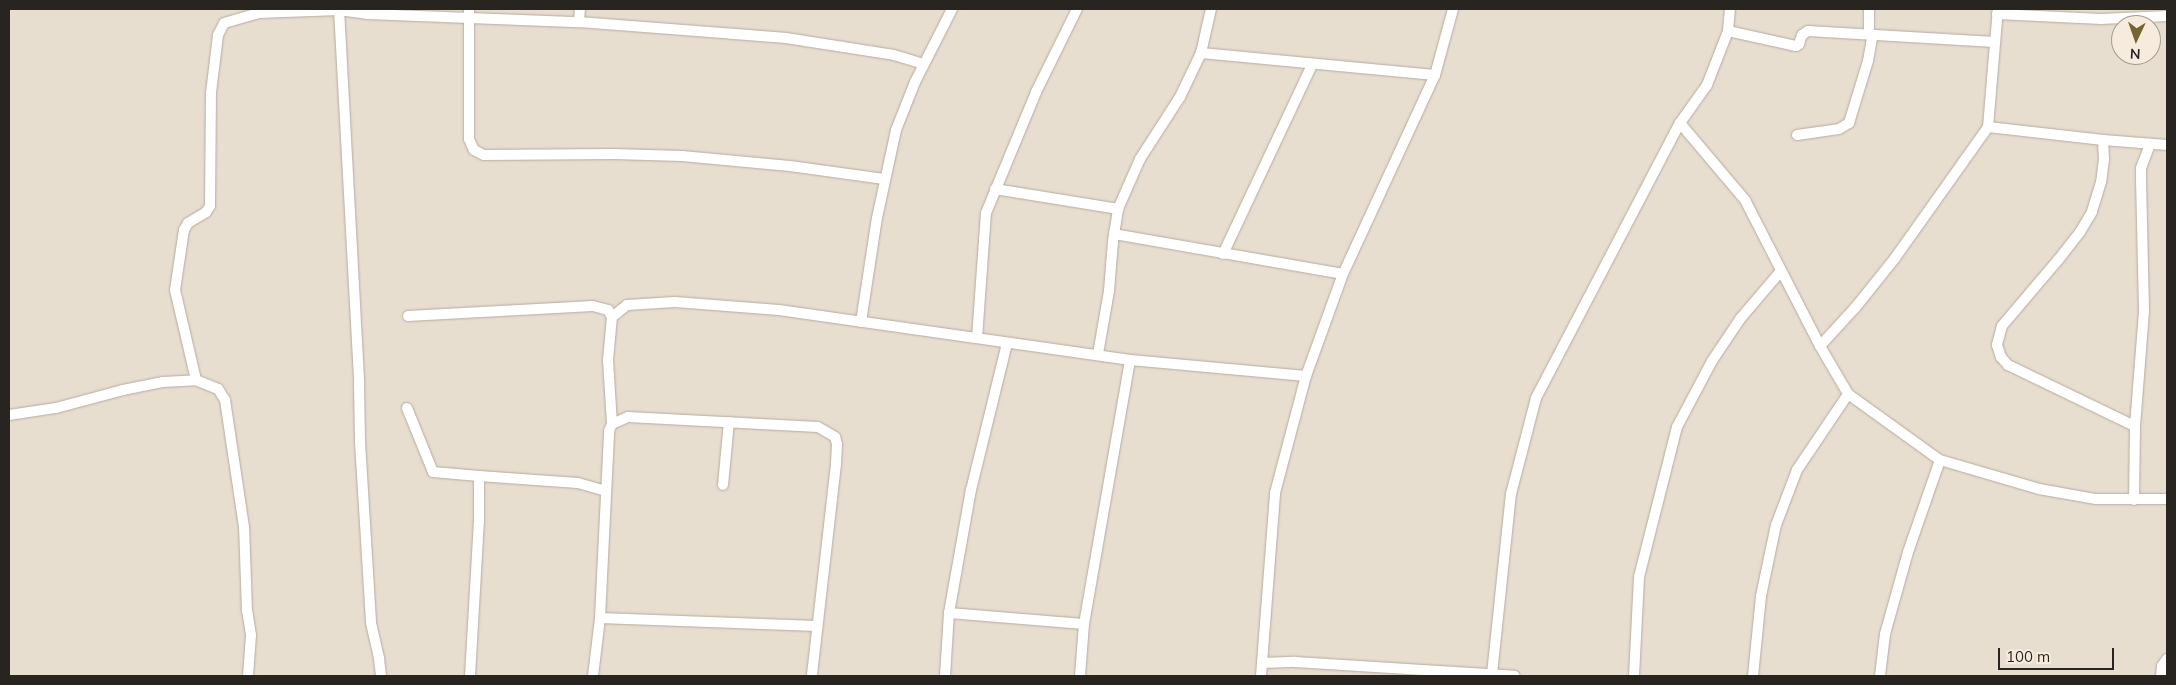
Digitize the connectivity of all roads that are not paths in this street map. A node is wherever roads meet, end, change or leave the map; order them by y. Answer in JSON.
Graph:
{"nodes":[{"id":1,"x":339,"y":9,"type":"edge"},
{"id":2,"x":580,"y":9,"type":"edge"},
{"id":3,"x":952,"y":9,"type":"edge"},
{"id":4,"x":1076,"y":9,"type":"edge"},
{"id":5,"x":1211,"y":9,"type":"edge"},
{"id":6,"x":1453,"y":9,"type":"edge"},
{"id":7,"x":1730,"y":9,"type":"edge"},
{"id":8,"x":1870,"y":9,"type":"edge"},
{"id":9,"x":1997,"y":12,"type":"edge"},
{"id":10,"x":469,"y":14,"type":"edge"},
{"id":11,"x":2167,"y":16,"type":"edge"},
{"id":12,"x":579,"y":22,"type":"junction"},
{"id":13,"x":1728,"y":31,"type":"junction"},
{"id":14,"x":1871,"y":34,"type":"junction"},
{"id":15,"x":1995,"y":42,"type":"junction"},
{"id":16,"x":1201,"y":53,"type":"junction"},
{"id":17,"x":924,"y":64,"type":"junction"},
{"id":18,"x":1312,"y":64,"type":"junction"},
{"id":19,"x":1434,"y":75,"type":"junction"},
{"id":20,"x":1680,"y":123,"type":"junction"},
{"id":21,"x":1988,"y":127,"type":"junction"},
{"id":22,"x":1797,"y":135,"type":"dead end"},
{"id":23,"x":2103,"y":140,"type":"junction"},
{"id":24,"x":2150,"y":144,"type":"junction"},
{"id":25,"x":2167,"y":145,"type":"edge"},
{"id":26,"x":884,"y":179,"type":"junction"},
{"id":27,"x":995,"y":189,"type":"junction"},
{"id":28,"x":1118,"y":209,"type":"junction"},
{"id":29,"x":1114,"y":234,"type":"junction"},
{"id":30,"x":1223,"y":254,"type":"junction"},
{"id":31,"x":1781,"y":271,"type":"junction"},
{"id":32,"x":1343,"y":274,"type":"junction"},
{"id":33,"x":408,"y":316,"type":"dead end"},
{"id":34,"x":612,"y":317,"type":"junction"},
{"id":35,"x":861,"y":322,"type":"junction"},
{"id":36,"x":977,"y":338,"type":"junction"},
{"id":37,"x":1008,"y":343,"type":"junction"},
{"id":38,"x":1820,"y":346,"type":"junction"},
{"id":39,"x":1098,"y":354,"type":"junction"},
{"id":40,"x":1130,"y":360,"type":"junction"},
{"id":41,"x":1306,"y":376,"type":"junction"},
{"id":42,"x":196,"y":380,"type":"junction"},
{"id":43,"x":1848,"y":394,"type":"junction"},
{"id":44,"x":407,"y":408,"type":"dead end"},
{"id":45,"x":9,"y":415,"type":"edge"},
{"id":46,"x":729,"y":422,"type":"junction"},
{"id":47,"x":612,"y":424,"type":"junction"},
{"id":48,"x":2134,"y":426,"type":"junction"},
{"id":49,"x":1940,"y":460,"type":"junction"},
{"id":50,"x":479,"y":476,"type":"junction"},
{"id":51,"x":723,"y":485,"type":"dead end"},
{"id":52,"x":606,"y":491,"type":"junction"},
{"id":53,"x":2167,"y":499,"type":"edge"},
{"id":54,"x":2134,"y":500,"type":"junction"},
{"id":55,"x":949,"y":613,"type":"junction"},
{"id":56,"x":600,"y":618,"type":"junction"},
{"id":57,"x":1084,"y":624,"type":"junction"},
{"id":58,"x":817,"y":626,"type":"junction"},
{"id":59,"x":2167,"y":659,"type":"edge"},
{"id":60,"x":1262,"y":663,"type":"junction"},
{"id":61,"x":1456,"y":674,"type":"edge"},
{"id":62,"x":1492,"y":674,"type":"junction"},
{"id":63,"x":248,"y":676,"type":"edge"},
{"id":64,"x":381,"y":676,"type":"edge"},
{"id":65,"x":470,"y":676,"type":"edge"},
{"id":66,"x":593,"y":676,"type":"edge"},
{"id":67,"x":812,"y":676,"type":"edge"},
{"id":68,"x":945,"y":676,"type":"edge"},
{"id":69,"x":1080,"y":676,"type":"edge"},
{"id":70,"x":1261,"y":676,"type":"edge"},
{"id":71,"x":1515,"y":676,"type":"edge"},
{"id":72,"x":1634,"y":676,"type":"edge"},
{"id":73,"x":1752,"y":676,"type":"edge"},
{"id":74,"x":1880,"y":676,"type":"edge"},
{"id":75,"x":2161,"y":676,"type":"edge"}],
"edges":[{"from":1,"to":10,"type":"street"},
{"from":1,"to":42,"type":"street"},
{"from":1,"to":64,"type":"street"},
{"from":2,"to":12,"type":"street"},
{"from":3,"to":17,"type":"street"},
{"from":4,"to":27,"type":"street"},
{"from":5,"to":16,"type":"street"},
{"from":6,"to":19,"type":"street"},
{"from":7,"to":13,"type":"street"},
{"from":8,"to":14,"type":"street"},
{"from":9,"to":11,"type":"street"},
{"from":9,"to":15,"type":"street"},
{"from":10,"to":12,"type":"street"},
{"from":10,"to":26,"type":"street"},
{"from":12,"to":17,"type":"street"},
{"from":13,"to":14,"type":"street"},
{"from":13,"to":20,"type":"street"},
{"from":14,"to":15,"type":"street"},
{"from":14,"to":22,"type":"street"},
{"from":15,"to":21,"type":"street"},
{"from":16,"to":18,"type":"street"},
{"from":16,"to":28,"type":"street"},
{"from":17,"to":26,"type":"street"},
{"from":18,"to":19,"type":"street"},
{"from":18,"to":30,"type":"street"},
{"from":19,"to":32,"type":"street"},
{"from":20,"to":31,"type":"street"},
{"from":20,"to":62,"type":"street"},
{"from":21,"to":23,"type":"street"},
{"from":21,"to":38,"type":"street"},
{"from":23,"to":24,"type":"street"},
{"from":23,"to":48,"type":"street"},
{"from":24,"to":25,"type":"street"},
{"from":24,"to":48,"type":"street"},
{"from":26,"to":35,"type":"street"},
{"from":27,"to":28,"type":"street"},
{"from":27,"to":36,"type":"street"},
{"from":28,"to":29,"type":"street"},
{"from":29,"to":30,"type":"street"},
{"from":29,"to":39,"type":"street"},
{"from":30,"to":32,"type":"street"},
{"from":31,"to":38,"type":"street"},
{"from":31,"to":72,"type":"street"},
{"from":32,"to":41,"type":"street"},
{"from":33,"to":34,"type":"street"},
{"from":34,"to":35,"type":"street"},
{"from":34,"to":47,"type":"street"},
{"from":35,"to":36,"type":"street"},
{"from":36,"to":37,"type":"street"},
{"from":37,"to":39,"type":"street"},
{"from":37,"to":55,"type":"street"},
{"from":38,"to":43,"type":"street"},
{"from":39,"to":40,"type":"street"},
{"from":40,"to":41,"type":"street"},
{"from":40,"to":57,"type":"street"},
{"from":41,"to":60,"type":"street"},
{"from":42,"to":45,"type":"street"},
{"from":42,"to":63,"type":"street"},
{"from":43,"to":49,"type":"street"},
{"from":43,"to":73,"type":"street"},
{"from":44,"to":50,"type":"street"},
{"from":46,"to":47,"type":"street"},
{"from":46,"to":51,"type":"street"},
{"from":46,"to":58,"type":"street"},
{"from":47,"to":52,"type":"street"},
{"from":48,"to":54,"type":"street"},
{"from":49,"to":54,"type":"street"},
{"from":49,"to":74,"type":"street"},
{"from":50,"to":52,"type":"street"},
{"from":50,"to":65,"type":"street"},
{"from":52,"to":56,"type":"street"},
{"from":53,"to":54,"type":"street"},
{"from":55,"to":57,"type":"street"},
{"from":55,"to":68,"type":"street"},
{"from":56,"to":58,"type":"street"},
{"from":56,"to":66,"type":"street"},
{"from":57,"to":69,"type":"street"},
{"from":58,"to":67,"type":"street"},
{"from":59,"to":75,"type":"street"},
{"from":60,"to":61,"type":"street"},
{"from":60,"to":70,"type":"street"},
{"from":61,"to":62,"type":"street"},
{"from":62,"to":71,"type":"street"}]}
